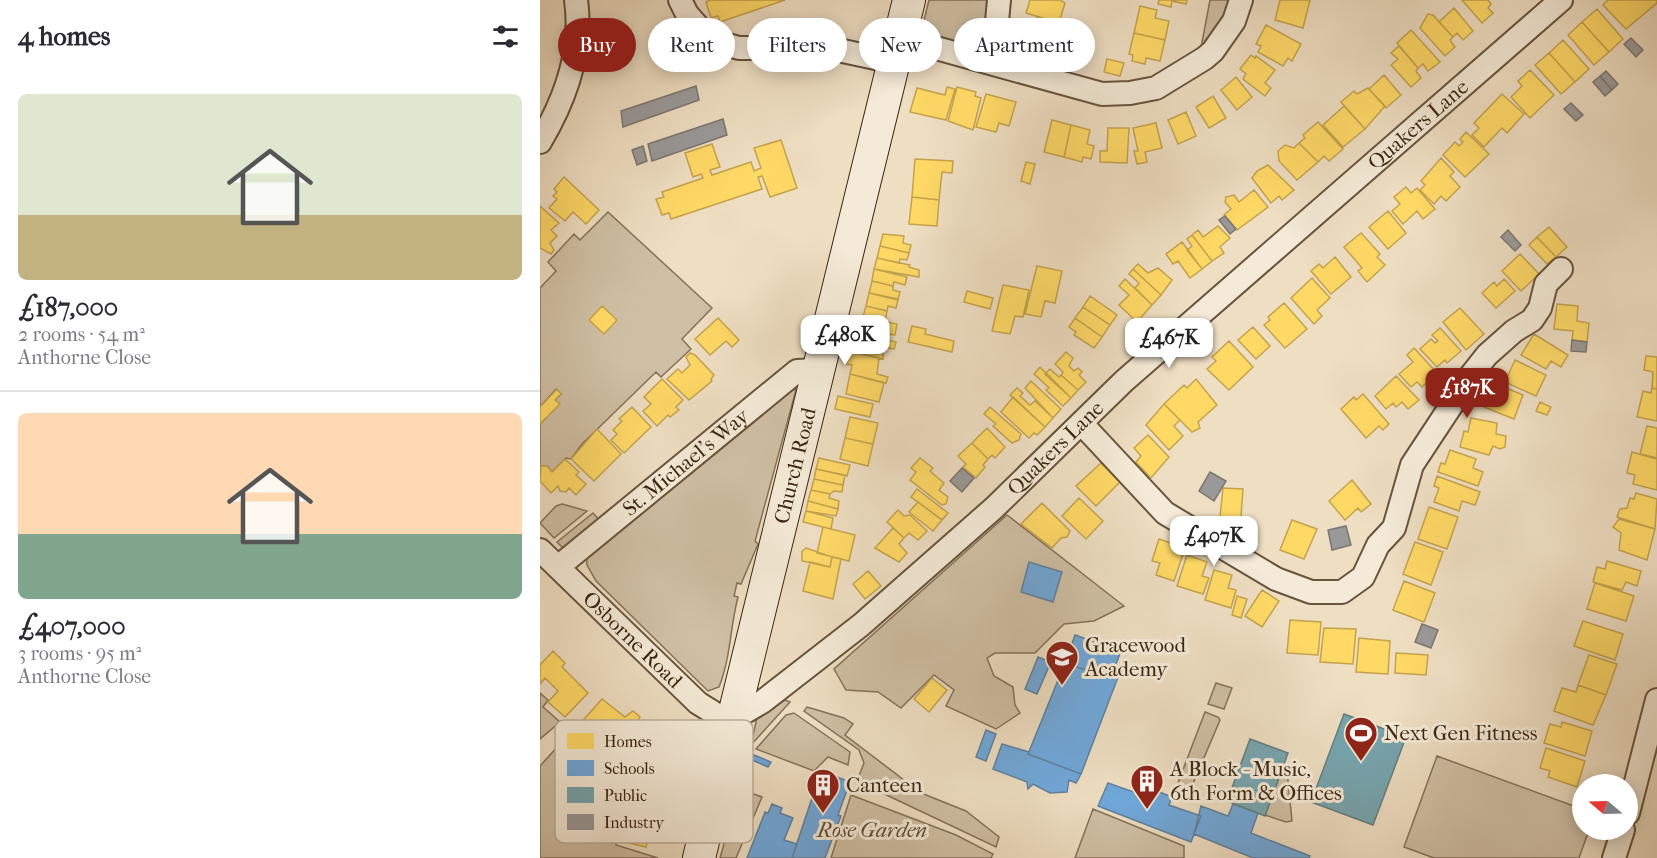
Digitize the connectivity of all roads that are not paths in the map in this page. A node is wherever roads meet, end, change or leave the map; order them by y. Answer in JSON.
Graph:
{"nodes":[{"id":1,"x":576,"y":0,"type":"edge"},
{"id":2,"x":680,"y":0,"type":"edge"},
{"id":3,"x":909,"y":0,"type":"edge"},
{"id":4,"x":999,"y":0,"type":"edge"},
{"id":5,"x":1241,"y":0,"type":"edge"},
{"id":6,"x":1561,"y":0,"type":"edge"},
{"id":7,"x":905,"y":18,"type":"edge"},
{"id":8,"x":997,"y":18,"type":"edge"},
{"id":9,"x":859,"y":49,"type":"edge"},
{"id":10,"x":892,"y":72,"type":"edge"},
{"id":11,"x":1025,"y":72,"type":"edge"},
{"id":12,"x":540,"y":142,"type":"edge"},
{"id":13,"x":1561,"y":268,"type":"dead end"},
{"id":14,"x":818,"y":370,"type":"junction"},
{"id":15,"x":1082,"y":424,"type":"junction"},
{"id":16,"x":540,"y":549,"type":"edge"},
{"id":17,"x":558,"y":567,"type":"junction"},
{"id":18,"x":1657,"y":700,"type":"edge"},
{"id":19,"x":733,"y":719,"type":"junction"},
{"id":20,"x":1638,"y":774,"type":"edge"},
{"id":21,"x":1620,"y":840,"type":"edge"},
{"id":22,"x":703,"y":843,"type":"edge"},
{"id":23,"x":699,"y":858,"type":"edge"},
{"id":24,"x":1614,"y":858,"type":"edge"}],
"edges":[{"from":1,"to":12,"type":"street"},
{"from":2,"to":9,"type":"street"},
{"from":3,"to":7,"type":"street","name":"Church Road"},
{"from":4,"to":8,"type":"street"},
{"from":5,"to":11,"type":"street"},
{"from":6,"to":15,"type":"street","name":"Quakers Lane"},
{"from":10,"to":14,"type":"street","name":"Church Road"},
{"from":13,"to":15,"type":"street"},
{"from":14,"to":17,"type":"street","name":"St. Michael's Way"},
{"from":14,"to":19,"type":"street","name":"Church Road"},
{"from":15,"to":19,"type":"street","name":"Quakers Lane"},
{"from":16,"to":17,"type":"street","name":"Osborne Road"},
{"from":17,"to":19,"type":"street","name":"Osborne Road"},
{"from":18,"to":20,"type":"street"},
{"from":21,"to":24,"type":"street"},
{"from":22,"to":23,"type":"street","name":"Church Road"}]}
